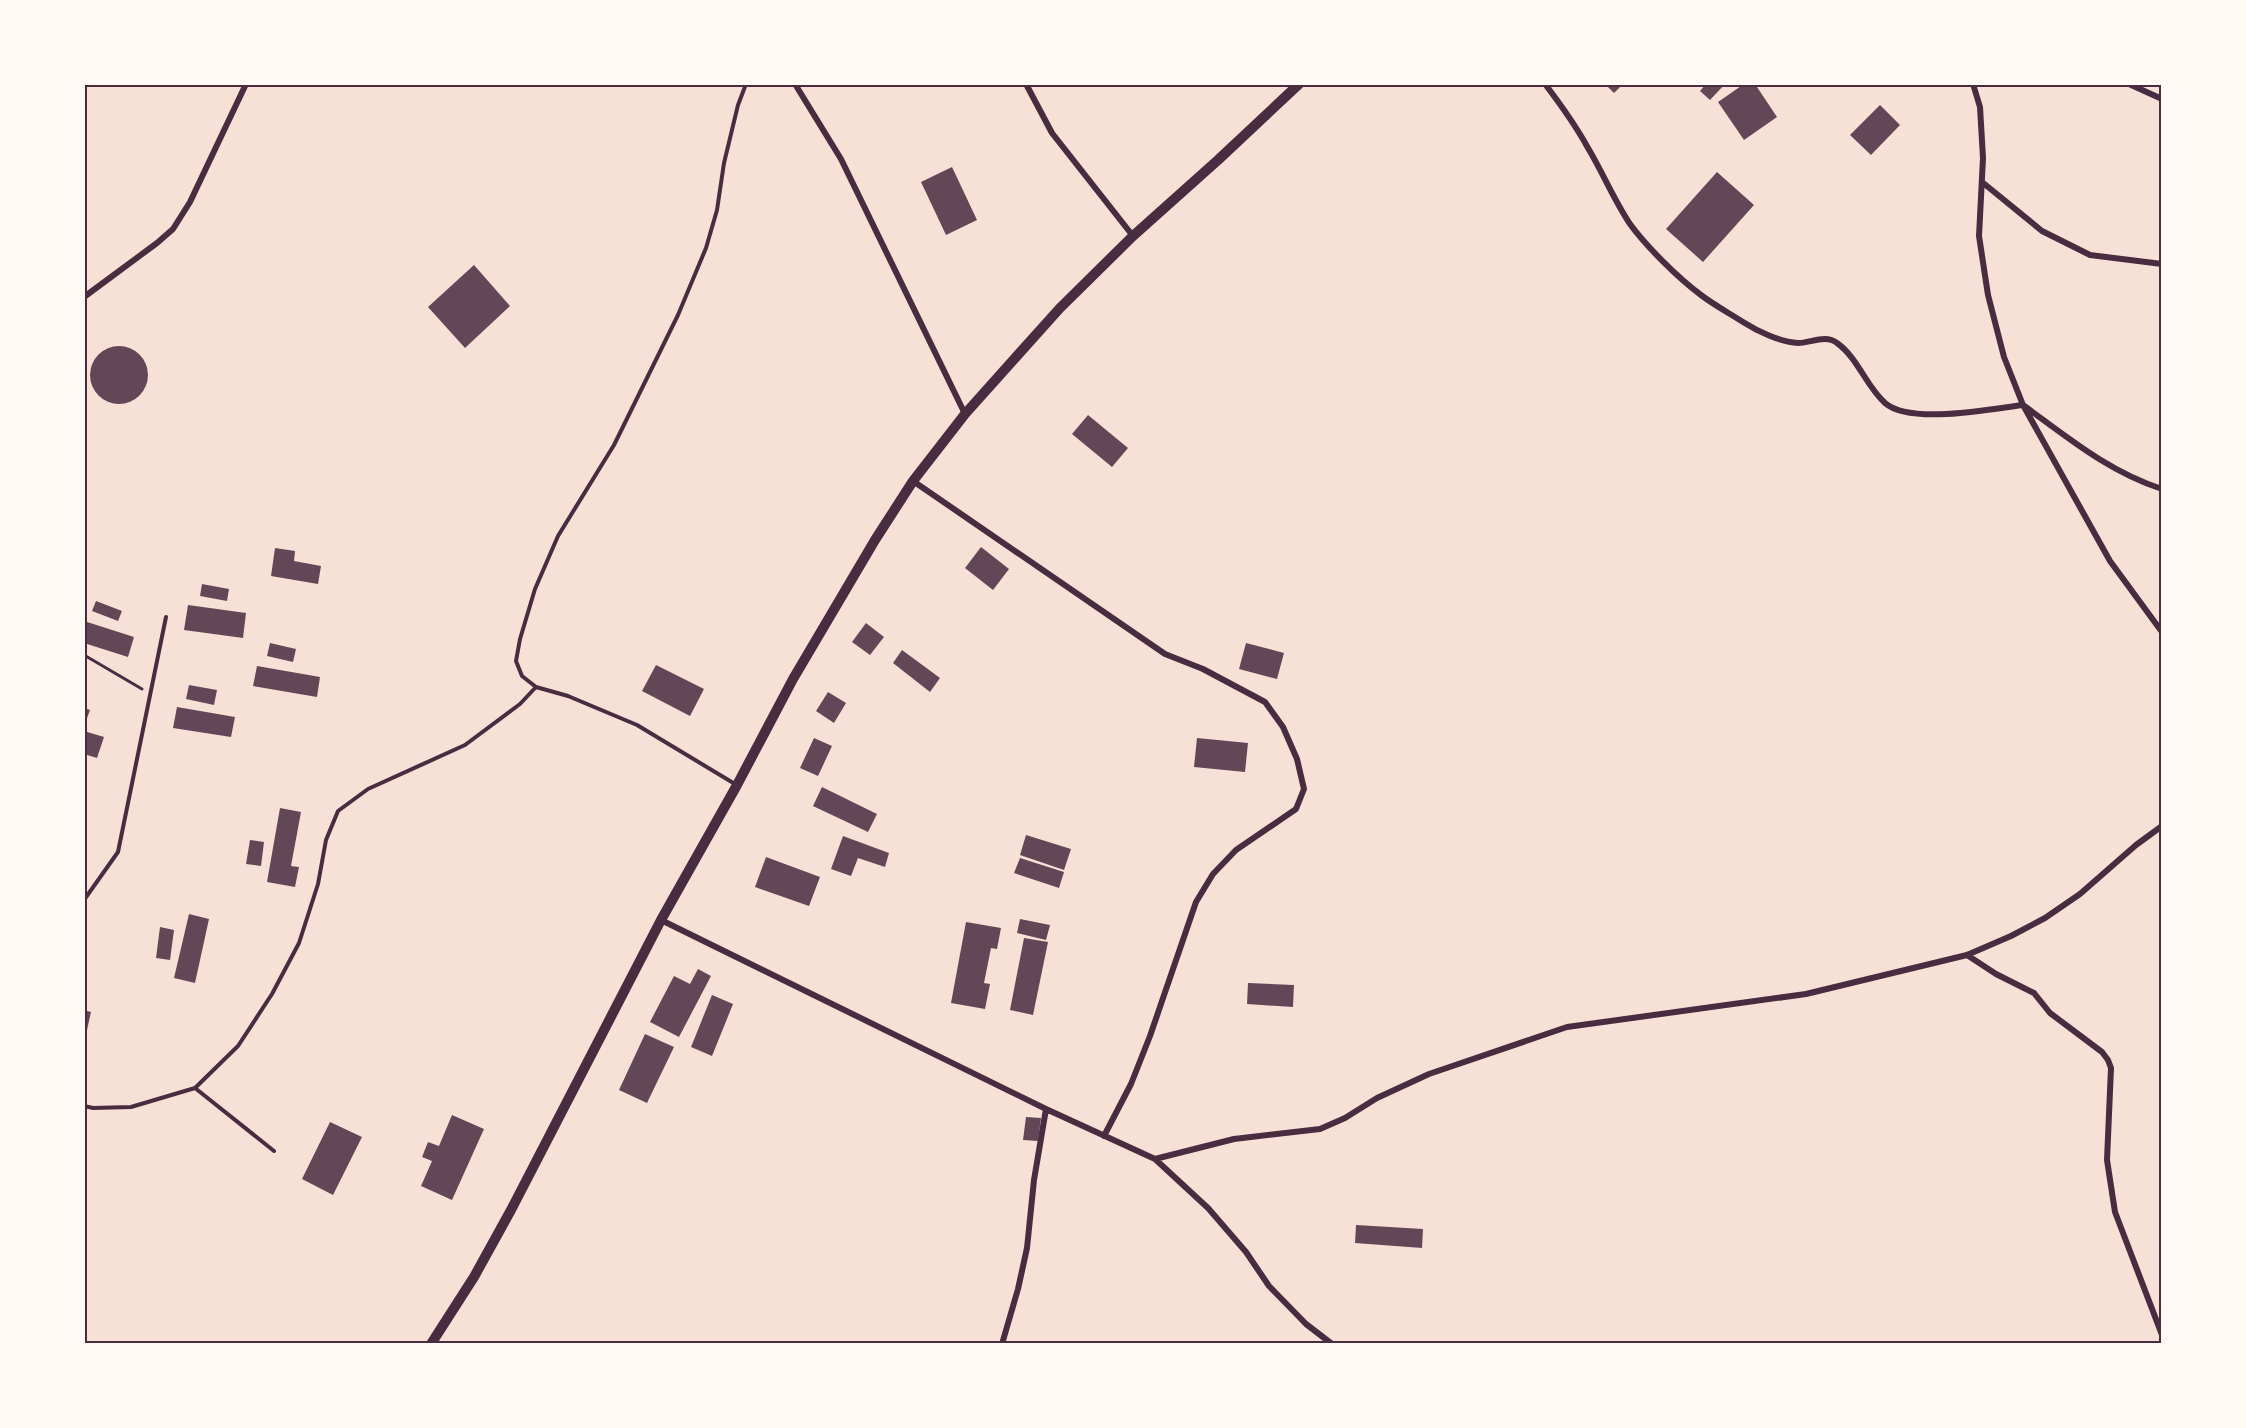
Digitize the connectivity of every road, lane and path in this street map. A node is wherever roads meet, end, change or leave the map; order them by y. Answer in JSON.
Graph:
{"nodes":[{"id":1,"x":246,"y":84,"type":"edge"},
{"id":2,"x":746,"y":84,"type":"edge"},
{"id":3,"x":795,"y":84,"type":"edge"},
{"id":4,"x":1026,"y":84,"type":"edge"},
{"id":5,"x":1299,"y":84,"type":"edge"},
{"id":6,"x":1545,"y":84,"type":"edge"},
{"id":7,"x":1973,"y":84,"type":"edge"},
{"id":8,"x":2129,"y":84,"type":"edge"},
{"id":9,"x":2162,"y":99,"type":"edge"},
{"id":10,"x":1982,"y":182,"type":"junction"},
{"id":11,"x":1133,"y":236,"type":"junction"},
{"id":12,"x":2162,"y":264,"type":"edge"},
{"id":13,"x":84,"y":297,"type":"edge"},
{"id":14,"x":2023,"y":405,"type":"junction"},
{"id":15,"x":965,"y":414,"type":"junction"},
{"id":16,"x":913,"y":481,"type":"junction"},
{"id":17,"x":2162,"y":489,"type":"edge"},
{"id":18,"x":166,"y":617,"type":"dead end"},
{"id":19,"x":2162,"y":632,"type":"edge"},
{"id":20,"x":84,"y":655,"type":"edge"},
{"id":21,"x":536,"y":687,"type":"junction"},
{"id":22,"x":150,"y":693,"type":"junction"},
{"id":23,"x":737,"y":785,"type":"junction"},
{"id":24,"x":2162,"y":826,"type":"edge"},
{"id":25,"x":84,"y":900,"type":"edge"},
{"id":26,"x":661,"y":920,"type":"junction"},
{"id":27,"x":1967,"y":955,"type":"junction"},
{"id":28,"x":195,"y":1088,"type":"junction"},
{"id":29,"x":84,"y":1106,"type":"edge"},
{"id":30,"x":1046,"y":1109,"type":"junction"},
{"id":31,"x":1104,"y":1136,"type":"junction"},
{"id":32,"x":274,"y":1150,"type":"dead end"},
{"id":33,"x":1155,"y":1159,"type":"junction"},
{"id":34,"x":2162,"y":1335,"type":"edge"},
{"id":35,"x":431,"y":1344,"type":"edge"},
{"id":36,"x":1002,"y":1344,"type":"edge"},
{"id":37,"x":1332,"y":1344,"type":"edge"}],
"edges":[{"from":1,"to":13,"type":"street"},
{"from":2,"to":21,"type":"lane"},
{"from":3,"to":15,"type":"street"},
{"from":4,"to":11,"type":"street"},
{"from":5,"to":11,"type":"main road"},
{"from":6,"to":14,"type":"street"},
{"from":7,"to":10,"type":"street"},
{"from":8,"to":9,"type":"street"},
{"from":10,"to":12,"type":"street"},
{"from":10,"to":14,"type":"street"},
{"from":11,"to":15,"type":"main road"},
{"from":14,"to":17,"type":"street"},
{"from":14,"to":19,"type":"street"},
{"from":15,"to":16,"type":"main road"},
{"from":16,"to":23,"type":"main road"},
{"from":16,"to":31,"type":"street"},
{"from":18,"to":22,"type":"lane"},
{"from":20,"to":22,"type":"path"},
{"from":21,"to":23,"type":"lane"},
{"from":21,"to":28,"type":"lane"},
{"from":22,"to":25,"type":"lane"},
{"from":23,"to":26,"type":"main road"},
{"from":24,"to":27,"type":"street"},
{"from":26,"to":30,"type":"street"},
{"from":26,"to":35,"type":"main road"},
{"from":27,"to":33,"type":"street"},
{"from":27,"to":34,"type":"street"},
{"from":28,"to":29,"type":"lane"},
{"from":28,"to":32,"type":"lane"},
{"from":30,"to":31,"type":"street"},
{"from":30,"to":36,"type":"street"},
{"from":31,"to":33,"type":"street"},
{"from":33,"to":37,"type":"street"}]}
